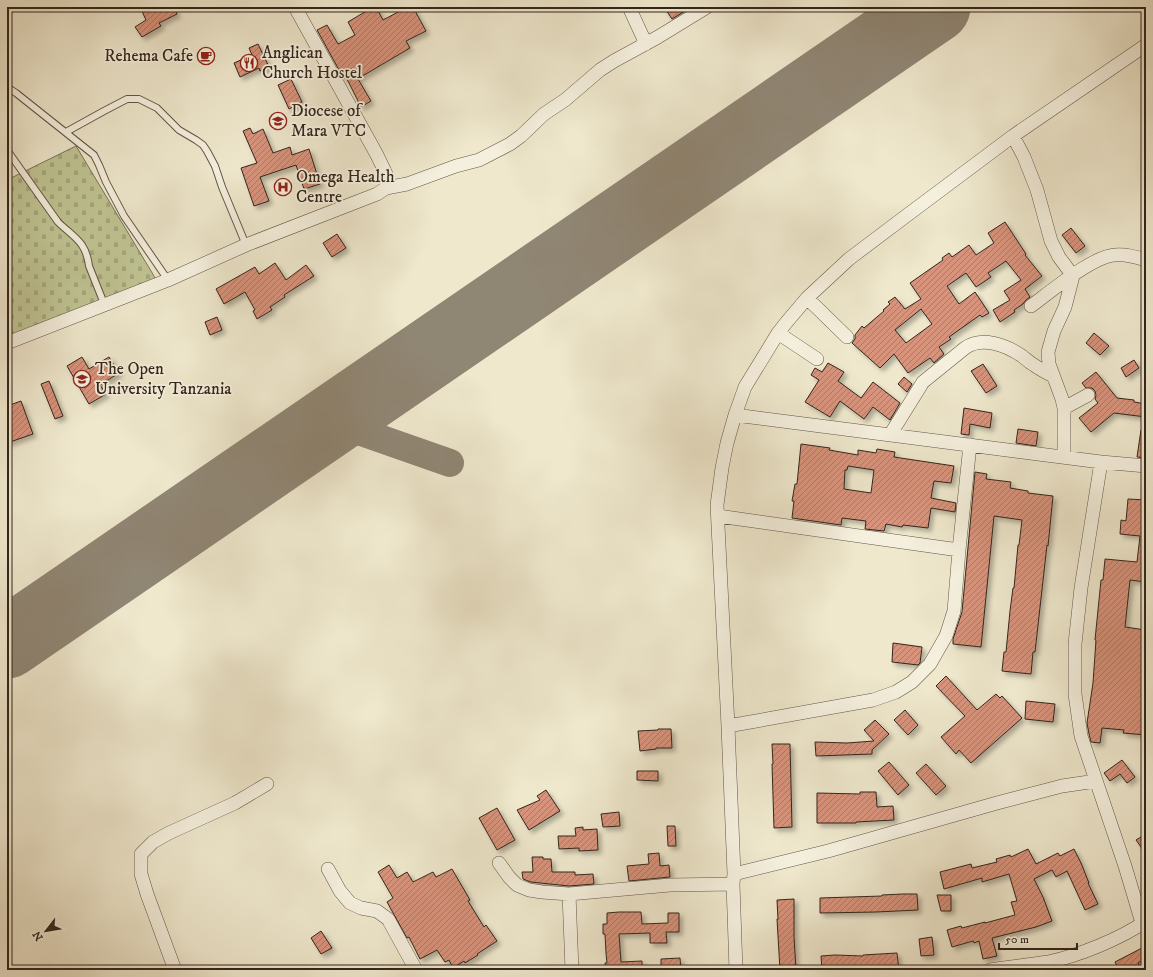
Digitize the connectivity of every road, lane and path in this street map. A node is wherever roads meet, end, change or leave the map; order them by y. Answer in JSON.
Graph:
{"nodes":[{"id":1,"x":295,"y":7,"type":"edge"},
{"id":2,"x":629,"y":7,"type":"edge"},
{"id":3,"x":706,"y":7,"type":"edge"},
{"id":4,"x":646,"y":44,"type":"junction"},
{"id":5,"x":1146,"y":45,"type":"edge"},
{"id":6,"x":7,"y":87,"type":"edge"},
{"id":7,"x":66,"y":132,"type":"junction"},
{"id":8,"x":1013,"y":136,"type":"junction"},
{"id":9,"x":7,"y":150,"type":"edge"},
{"id":10,"x":386,"y":188,"type":"junction"},
{"id":11,"x":246,"y":245,"type":"junction"},
{"id":12,"x":1146,"y":260,"type":"edge"},
{"id":13,"x":1073,"y":276,"type":"junction"},
{"id":14,"x":168,"y":280,"type":"junction"},
{"id":15,"x":807,"y":298,"type":"junction"},
{"id":16,"x":105,"y":306,"type":"junction"},
{"id":17,"x":1031,"y":306,"type":"dead end"},
{"id":18,"x":778,"y":333,"type":"junction"},
{"id":19,"x":847,"y":336,"type":"dead end"},
{"id":20,"x":7,"y":343,"type":"edge"},
{"id":21,"x":817,"y":359,"type":"dead end"},
{"id":22,"x":1053,"y":376,"type":"junction"},
{"id":23,"x":1088,"y":395,"type":"dead end"},
{"id":24,"x":1064,"y":408,"type":"junction"},
{"id":25,"x":735,"y":415,"type":"junction"},
{"id":26,"x":890,"y":435,"type":"junction"},
{"id":27,"x":970,"y":445,"type":"junction"},
{"id":28,"x":1064,"y":457,"type":"junction"},
{"id":29,"x":1101,"y":462,"type":"junction"},
{"id":30,"x":1146,"y":466,"type":"edge"},
{"id":31,"x":718,"y":516,"type":"junction"},
{"id":32,"x":959,"y":550,"type":"junction"},
{"id":33,"x":728,"y":726,"type":"junction"},
{"id":34,"x":1096,"y":781,"type":"junction"},
{"id":35,"x":267,"y":784,"type":"dead end"},
{"id":36,"x":500,"y":863,"type":"dead end"},
{"id":37,"x":328,"y":869,"type":"dead end"},
{"id":38,"x":734,"y":879,"type":"junction"},
{"id":39,"x":570,"y":894,"type":"junction"},
{"id":40,"x":1144,"y":922,"type":"edge"},
{"id":41,"x":175,"y":970,"type":"edge"},
{"id":42,"x":416,"y":970,"type":"edge"},
{"id":43,"x":572,"y":970,"type":"edge"},
{"id":44,"x":736,"y":970,"type":"edge"},
{"id":45,"x":990,"y":970,"type":"edge"}],
"edges":[{"from":1,"to":10,"type":"street"},
{"from":2,"to":4,"type":"street"},
{"from":3,"to":4,"type":"street"},
{"from":4,"to":10,"type":"street"},
{"from":5,"to":8,"type":"street"},
{"from":6,"to":7,"type":"lane"},
{"from":7,"to":11,"type":"lane"},
{"from":7,"to":14,"type":"lane"},
{"from":8,"to":13,"type":"street"},
{"from":8,"to":15,"type":"street"},
{"from":9,"to":16,"type":"lane"},
{"from":10,"to":11,"type":"street"},
{"from":11,"to":14,"type":"street"},
{"from":12,"to":13,"type":"street"},
{"from":13,"to":17,"type":"street"},
{"from":13,"to":22,"type":"street"},
{"from":14,"to":16,"type":"street"},
{"from":15,"to":18,"type":"street"},
{"from":15,"to":19,"type":"street"},
{"from":16,"to":20,"type":"street"},
{"from":18,"to":21,"type":"street"},
{"from":18,"to":25,"type":"street"},
{"from":22,"to":24,"type":"street"},
{"from":22,"to":26,"type":"street"},
{"from":23,"to":24,"type":"street"},
{"from":24,"to":28,"type":"street"},
{"from":25,"to":26,"type":"street"},
{"from":25,"to":31,"type":"street"},
{"from":26,"to":27,"type":"street"},
{"from":27,"to":28,"type":"street"},
{"from":27,"to":32,"type":"street"},
{"from":28,"to":29,"type":"street"},
{"from":29,"to":30,"type":"street"},
{"from":29,"to":34,"type":"street"},
{"from":31,"to":32,"type":"street"},
{"from":31,"to":33,"type":"street"},
{"from":32,"to":33,"type":"street"},
{"from":33,"to":38,"type":"street"},
{"from":34,"to":38,"type":"street"},
{"from":34,"to":40,"type":"street"},
{"from":35,"to":41,"type":"street"},
{"from":36,"to":39,"type":"street"},
{"from":37,"to":42,"type":"street"},
{"from":38,"to":39,"type":"street"},
{"from":38,"to":44,"type":"street"},
{"from":39,"to":43,"type":"street"},
{"from":40,"to":45,"type":"street"}]}
